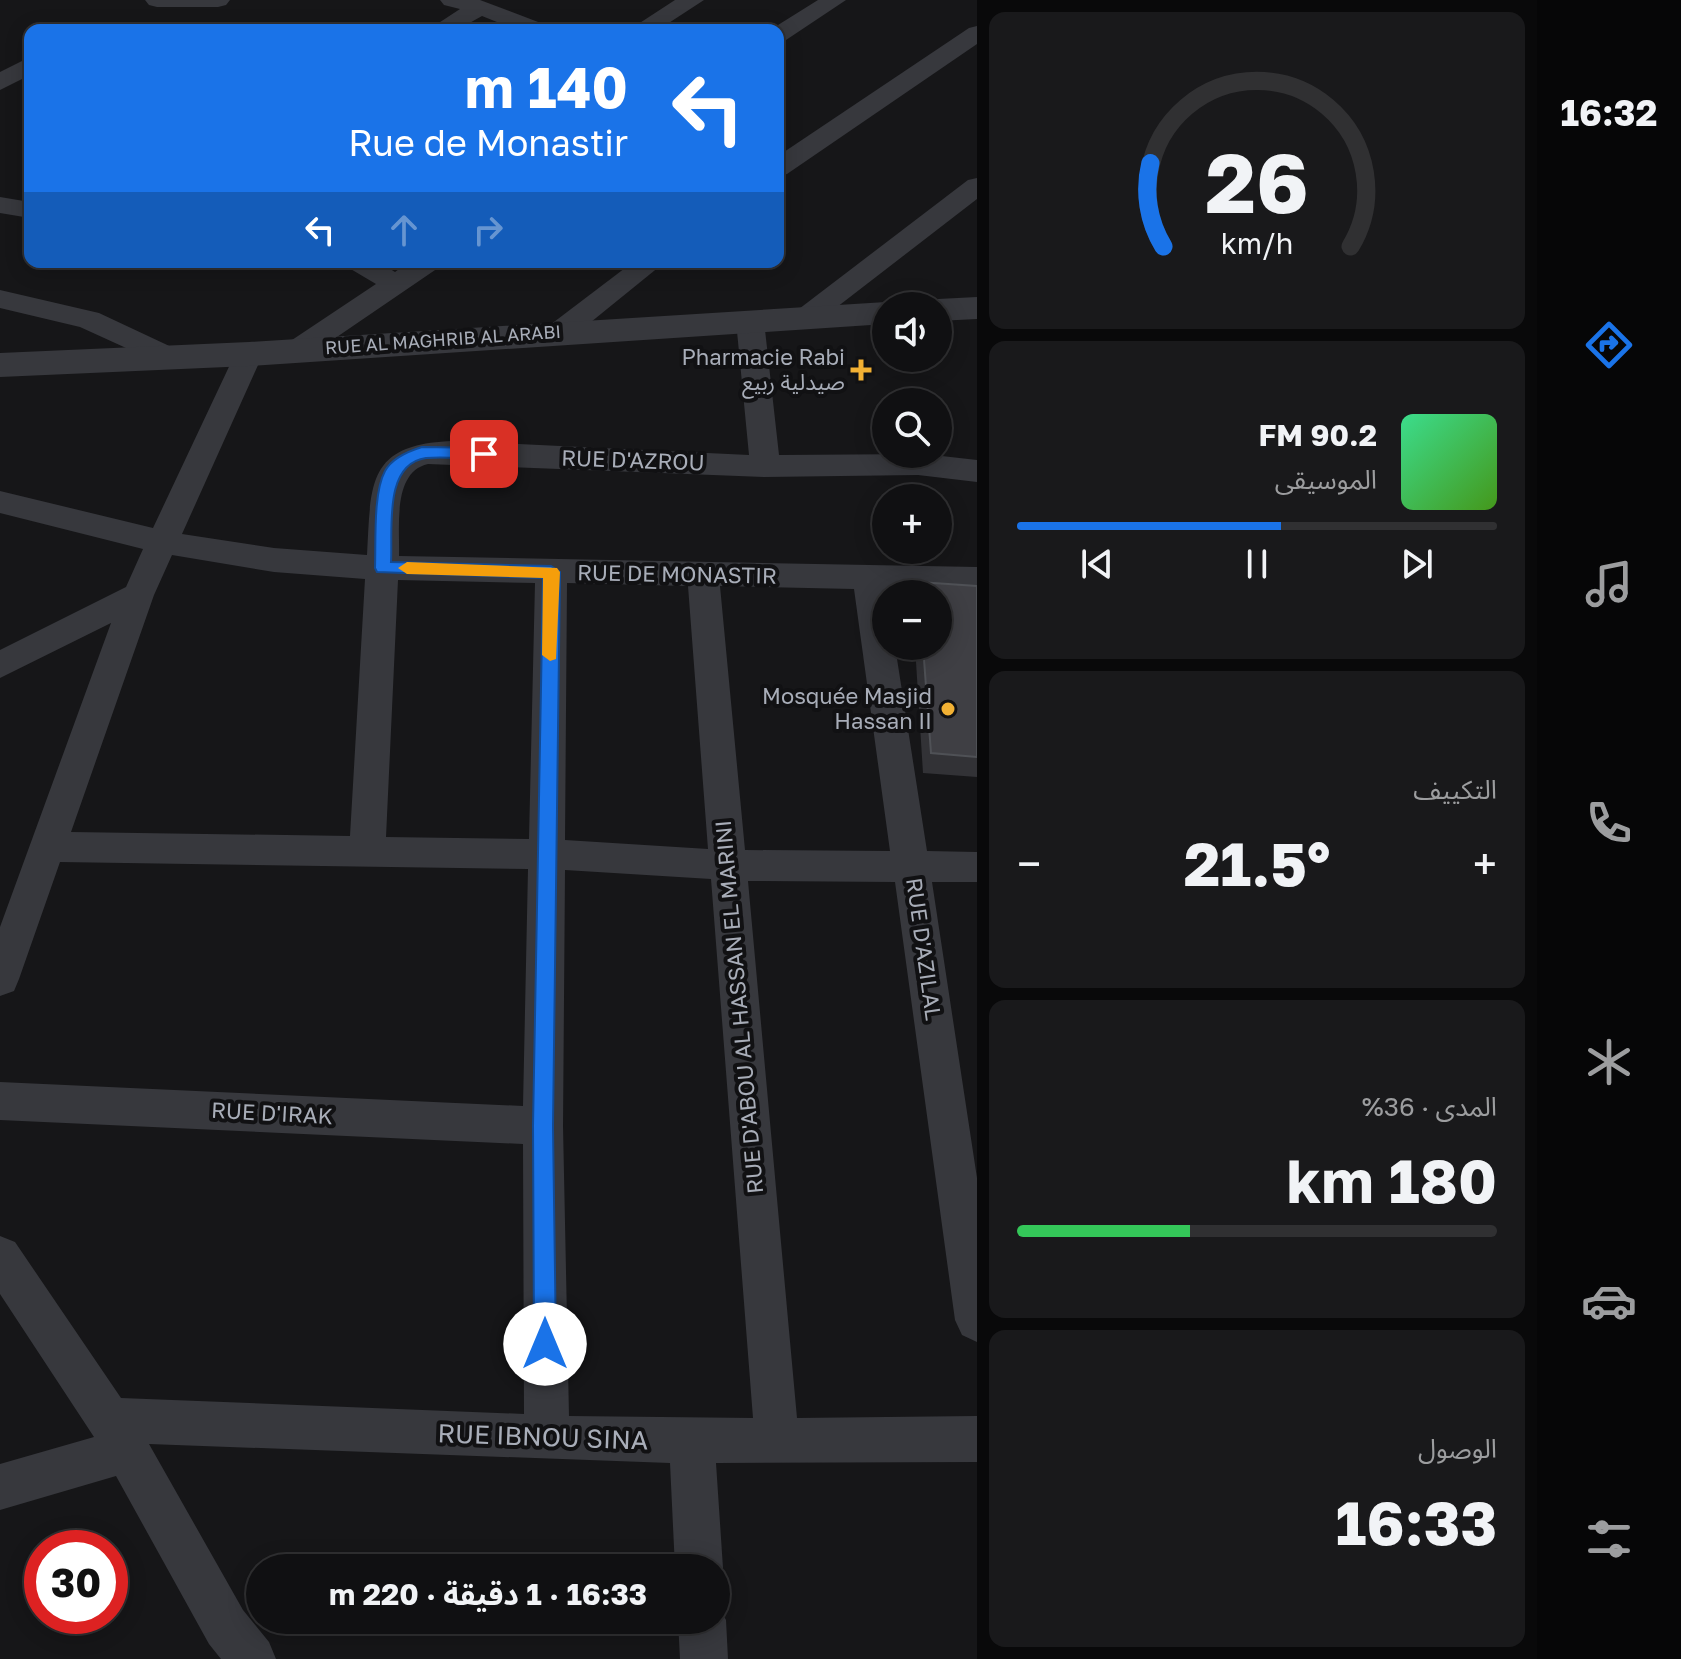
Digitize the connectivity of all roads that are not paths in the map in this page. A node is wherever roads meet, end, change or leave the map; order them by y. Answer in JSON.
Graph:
{"nodes":[{"id":1,"x":157,"y":0,"type":"edge"},
{"id":2,"x":218,"y":0,"type":"edge"},
{"id":3,"x":452,"y":0,"type":"edge"},
{"id":4,"x":692,"y":0,"type":"edge"},
{"id":5,"x":834,"y":0,"type":"edge"},
{"id":6,"x":480,"y":7,"type":"junction"},
{"id":7,"x":450,"y":24,"type":"edge"},
{"id":8,"x":523,"y":24,"type":"edge"},
{"id":9,"x":651,"y":24,"type":"edge"},
{"id":10,"x":784,"y":31,"type":"edge"},
{"id":11,"x":977,"y":33,"type":"edge"},
{"id":12,"x":24,"y":68,"type":"edge"},
{"id":13,"x":0,"y":83,"type":"edge"},
{"id":14,"x":784,"y":164,"type":"edge"},
{"id":15,"x":977,"y":186,"type":"edge"},
{"id":16,"x":0,"y":205,"type":"edge"},
{"id":17,"x":24,"y":209,"type":"edge"},
{"id":18,"x":369,"y":268,"type":"edge"},
{"id":19,"x":419,"y":268,"type":"edge"},
{"id":20,"x":643,"y":268,"type":"edge"},
{"id":21,"x":395,"y":284,"type":"junction"},
{"id":22,"x":0,"y":299,"type":"edge"},
{"id":23,"x":977,"y":308,"type":"edge"},
{"id":24,"x":952,"y":309,"type":"edge"},
{"id":25,"x":872,"y":314,"type":"edge"},
{"id":26,"x":805,"y":318,"type":"junction"},
{"id":27,"x":750,"y":321,"type":"junction"},
{"id":28,"x":560,"y":332,"type":"junction"},
{"id":29,"x":299,"y":349,"type":"junction"},
{"id":30,"x":249,"y":354,"type":"junction"},
{"id":31,"x":170,"y":358,"type":"junction"},
{"id":32,"x":0,"y":365,"type":"edge"},
{"id":33,"x":765,"y":466,"type":"junction"},
{"id":34,"x":977,"y":471,"type":"edge"},
{"id":35,"x":0,"y":502,"type":"edge"},
{"id":36,"x":162,"y":542,"type":"junction"},
{"id":37,"x":383,"y":568,"type":"junction"},
{"id":38,"x":551,"y":572,"type":"junction"},
{"id":39,"x":703,"y":573,"type":"junction"},
{"id":40,"x":869,"y":579,"type":"junction"},
{"id":41,"x":977,"y":579,"type":"edge"},
{"id":42,"x":138,"y":595,"type":"junction"},
{"id":43,"x":0,"y":665,"type":"edge"},
{"id":44,"x":49,"y":847,"type":"junction"},
{"id":45,"x":367,"y":851,"type":"junction"},
{"id":46,"x":546,"y":854,"type":"junction"},
{"id":47,"x":727,"y":865,"type":"junction"},
{"id":48,"x":912,"y":866,"type":"junction"},
{"id":49,"x":977,"y":867,"type":"edge"},
{"id":50,"x":0,"y":979,"type":"edge"},
{"id":51,"x":0,"y":1101,"type":"edge"},
{"id":52,"x":543,"y":1126,"type":"junction"},
{"id":53,"x":0,"y":1257,"type":"edge"},
{"id":54,"x":977,"y":1320,"type":"edge"},
{"id":55,"x":118,"y":1435,"type":"junction"},
{"id":56,"x":547,"y":1438,"type":"junction"},
{"id":57,"x":977,"y":1439,"type":"edge"},
{"id":58,"x":692,"y":1441,"type":"junction"},
{"id":59,"x":777,"y":1441,"type":"junction"},
{"id":60,"x":0,"y":1487,"type":"edge"},
{"id":61,"x":698,"y":1554,"type":"edge"},
{"id":62,"x":703,"y":1634,"type":"edge"},
{"id":63,"x":236,"y":1648,"type":"edge"},
{"id":64,"x":704,"y":1659,"type":"edge"}],
"edges":[{"from":1,"to":2,"type":"street"},
{"from":3,"to":6,"type":"street"},
{"from":4,"to":9,"type":"street"},
{"from":5,"to":10,"type":"street"},
{"from":6,"to":7,"type":"street"},
{"from":6,"to":8,"type":"street"},
{"from":11,"to":14,"type":"street"},
{"from":12,"to":13,"type":"street"},
{"from":15,"to":26,"type":"street"},
{"from":16,"to":17,"type":"street"},
{"from":18,"to":21,"type":"street"},
{"from":19,"to":21,"type":"street"},
{"from":20,"to":28,"type":"street"},
{"from":21,"to":29,"type":"street"},
{"from":22,"to":31,"type":"street"},
{"from":23,"to":24,"type":"street"},
{"from":25,"to":26,"type":"street","name":"RUE AL MAGHRIB AL ARABI"},
{"from":26,"to":27,"type":"street","name":"RUE AL MAGHRIB AL ARABI"},
{"from":27,"to":28,"type":"street","name":"RUE AL MAGHRIB AL ARABI"},
{"from":27,"to":33,"type":"street"},
{"from":28,"to":29,"type":"street","name":"RUE AL MAGHRIB AL ARABI"},
{"from":29,"to":30,"type":"street","name":"RUE AL MAGHRIB AL ARABI"},
{"from":30,"to":31,"type":"street","name":"RUE AL MAGHRIB AL ARABI"},
{"from":30,"to":36,"type":"street"},
{"from":31,"to":32,"type":"street","name":"RUE AL MAGHRIB AL ARABI"},
{"from":33,"to":34,"type":"street","name":"RUE D'AZROU"},
{"from":33,"to":37,"type":"street","name":"RUE D'AZROU"},
{"from":35,"to":36,"type":"street","name":"RUE DE MONASTIR"},
{"from":36,"to":37,"type":"street","name":"RUE DE MONASTIR"},
{"from":36,"to":42,"type":"street"},
{"from":37,"to":38,"type":"street","name":"RUE DE MONASTIR"},
{"from":37,"to":45,"type":"street"},
{"from":38,"to":39,"type":"street","name":"RUE DE MONASTIR"},
{"from":38,"to":46,"type":"street"},
{"from":39,"to":40,"type":"street","name":"RUE DE MONASTIR"},
{"from":39,"to":47,"type":"street","name":"RUE D'ABOU AL HASSAN EL MARINI"},
{"from":40,"to":41,"type":"street","name":"RUE DE MONASTIR"},
{"from":40,"to":48,"type":"street","name":"RUE D'AZILAL"},
{"from":42,"to":43,"type":"street"},
{"from":42,"to":44,"type":"street"},
{"from":44,"to":45,"type":"street"},
{"from":44,"to":50,"type":"street"},
{"from":45,"to":46,"type":"street"},
{"from":46,"to":47,"type":"street"},
{"from":46,"to":52,"type":"street"},
{"from":47,"to":48,"type":"street"},
{"from":47,"to":59,"type":"street","name":"RUE D'ABOU AL HASSAN EL MARINI"},
{"from":48,"to":49,"type":"street"},
{"from":48,"to":54,"type":"street","name":"RUE D'AZILAL"},
{"from":51,"to":52,"type":"street","name":"RUE D'IRAK"},
{"from":52,"to":56,"type":"street"},
{"from":53,"to":55,"type":"street"},
{"from":55,"to":56,"type":"street","name":"RUE IBNOU SINA"},
{"from":55,"to":60,"type":"street","name":"RUE IBNOU SINA"},
{"from":55,"to":63,"type":"street"},
{"from":56,"to":58,"type":"street","name":"RUE IBNOU SINA"},
{"from":57,"to":59,"type":"street","name":"RUE IBNOU SINA"},
{"from":58,"to":59,"type":"street","name":"RUE IBNOU SINA"},
{"from":58,"to":61,"type":"street"},
{"from":62,"to":64,"type":"street"}]}
